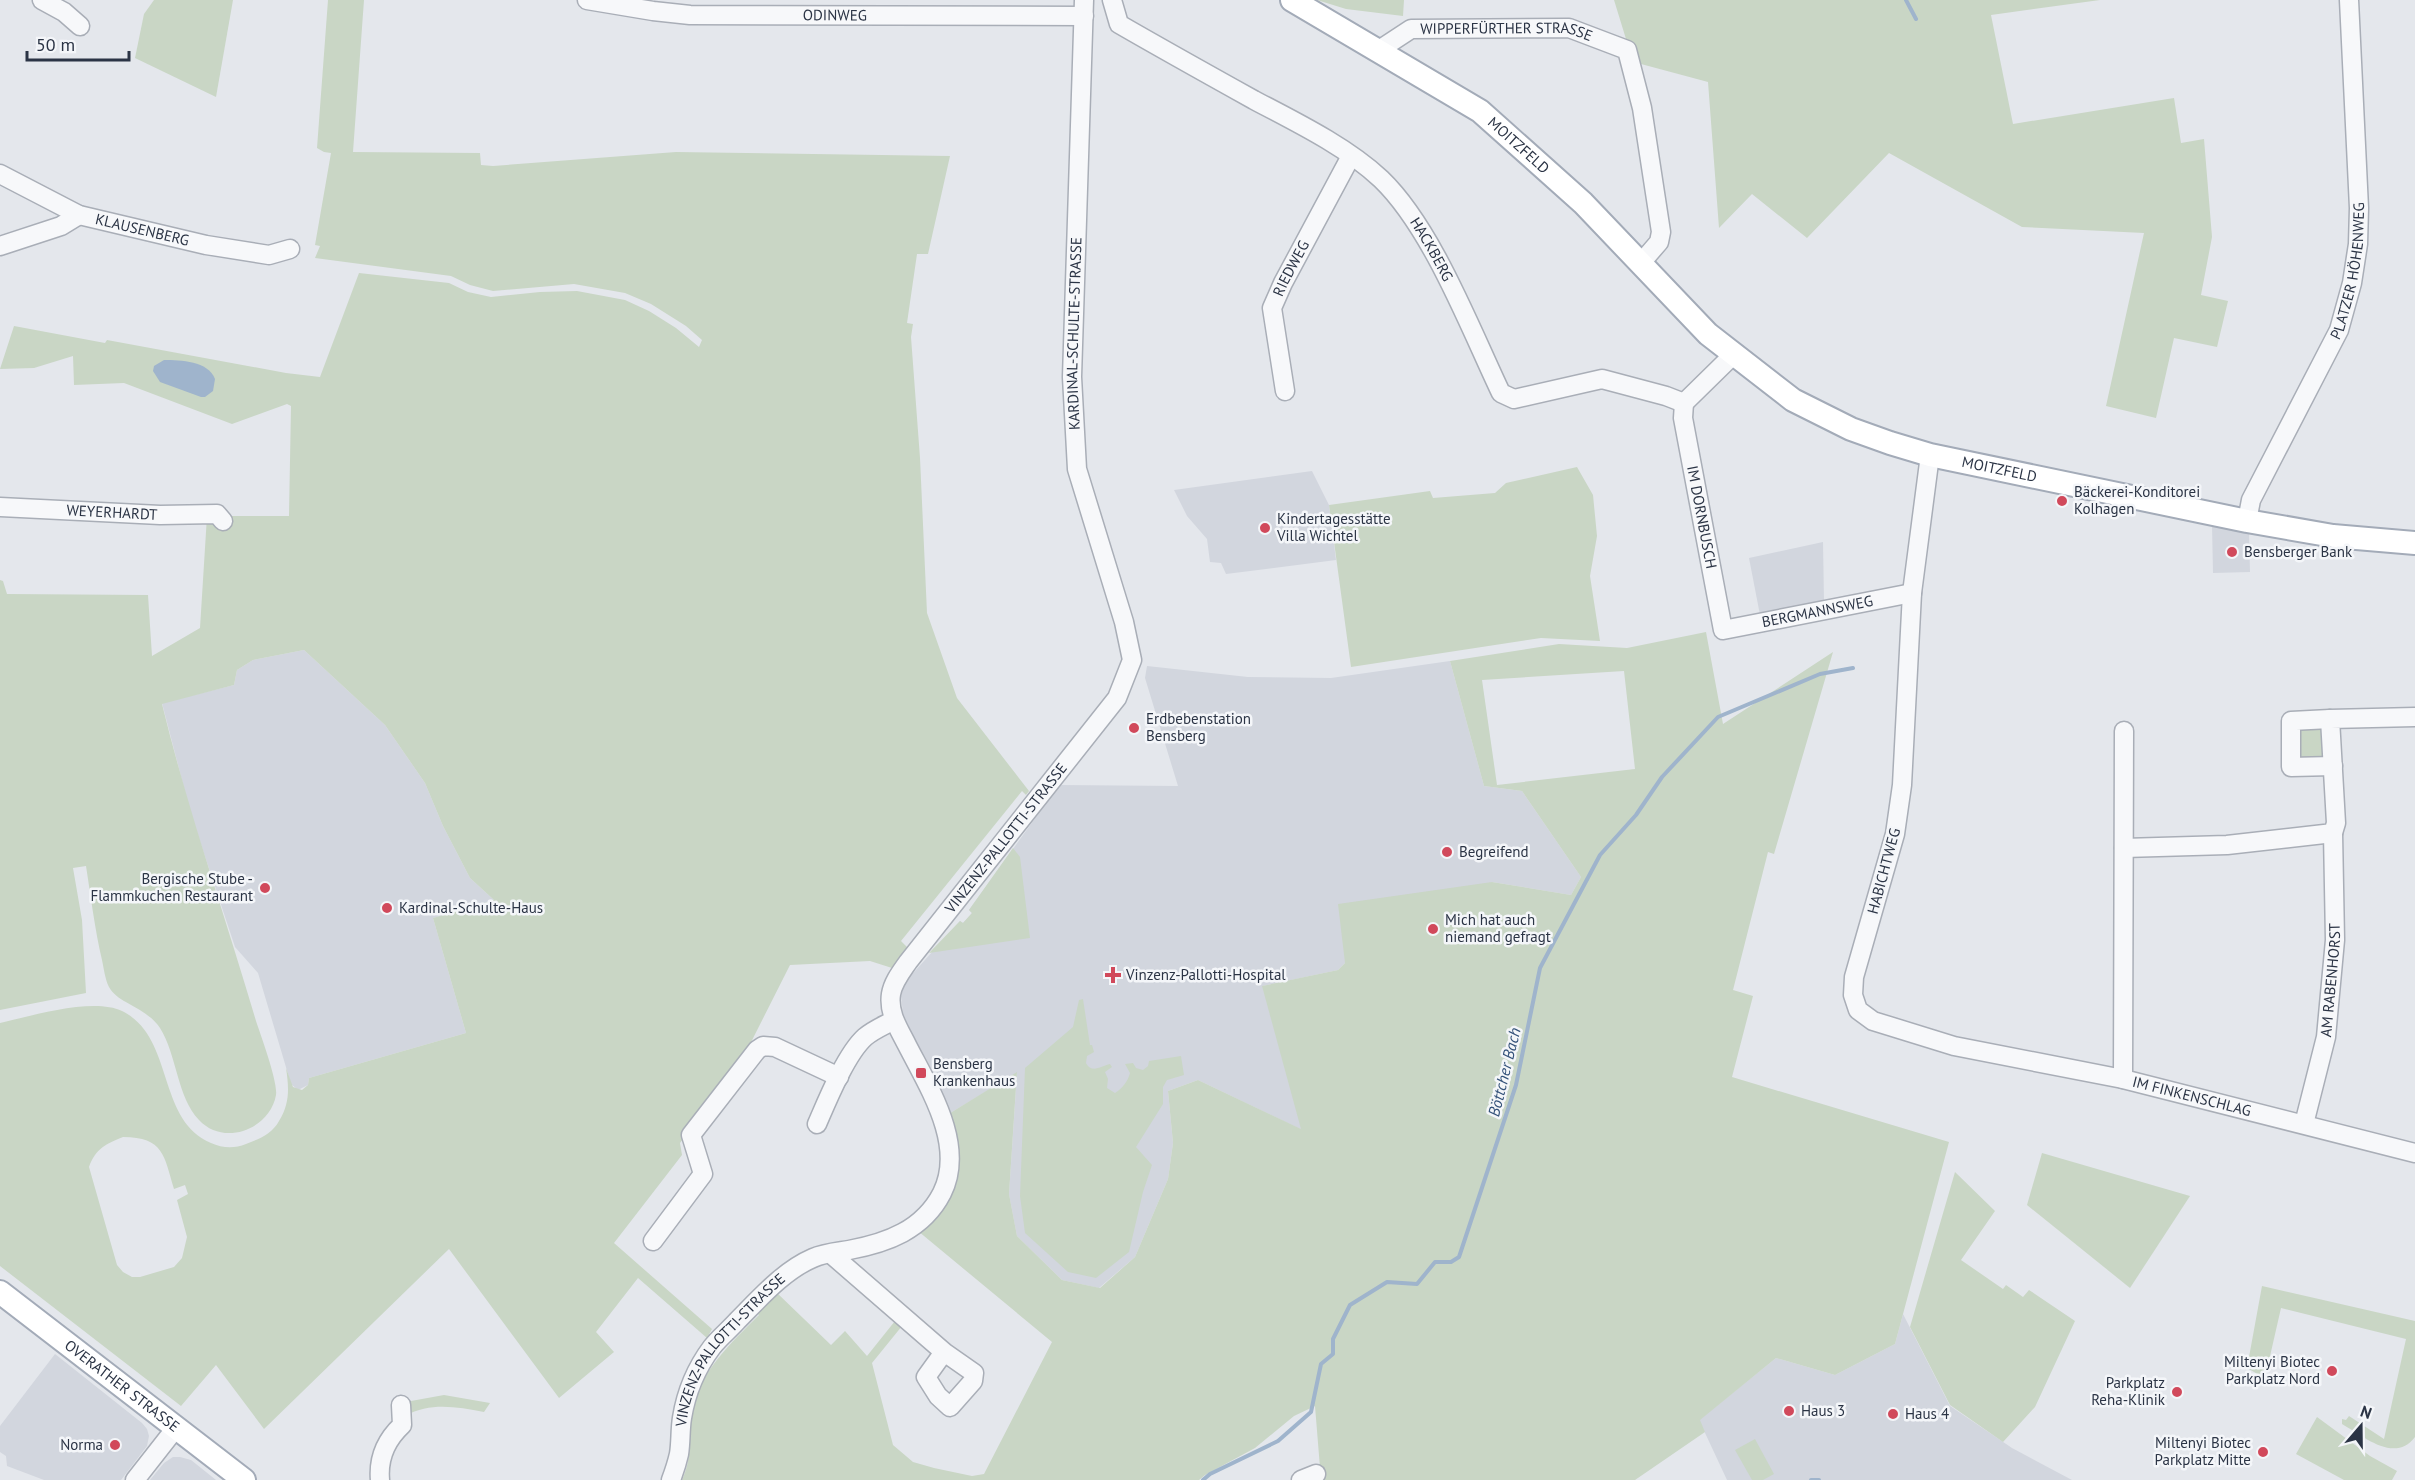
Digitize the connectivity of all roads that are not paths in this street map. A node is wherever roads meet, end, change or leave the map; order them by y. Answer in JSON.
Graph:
{"nodes":[{"id":1,"x":42,"y":0,"type":"edge"},
{"id":2,"x":587,"y":0,"type":"edge"},
{"id":3,"x":1112,"y":0,"type":"edge"},
{"id":4,"x":1292,"y":0,"type":"edge"},
{"id":5,"x":2349,"y":0,"type":"edge"},
{"id":6,"x":1084,"y":8,"type":"edge"},
{"id":7,"x":80,"y":26,"type":"dead end"},
{"id":8,"x":1379,"y":50,"type":"junction"},
{"id":9,"x":1351,"y":156,"type":"junction"},
{"id":10,"x":0,"y":174,"type":"edge"},
{"id":11,"x":79,"y":215,"type":"junction"},
{"id":12,"x":0,"y":246,"type":"edge"},
{"id":13,"x":290,"y":249,"type":"dead end"},
{"id":14,"x":1640,"y":264,"type":"junction"},
{"id":15,"x":1733,"y":355,"type":"junction"},
{"id":16,"x":1285,"y":391,"type":"dead end"},
{"id":17,"x":1683,"y":404,"type":"junction"},
{"id":18,"x":1930,"y":455,"type":"junction"},
{"id":19,"x":0,"y":507,"type":"edge"},
{"id":20,"x":223,"y":520,"type":"dead end"},
{"id":21,"x":2247,"y":521,"type":"junction"},
{"id":22,"x":2415,"y":543,"type":"edge"},
{"id":23,"x":1912,"y":593,"type":"junction"},
{"id":24,"x":1723,"y":630,"type":"joint"},
{"id":25,"x":1132,"y":660,"type":"joint"},
{"id":26,"x":2415,"y":717,"type":"edge"},
{"id":27,"x":2331,"y":719,"type":"junction"},
{"id":28,"x":2124,"y":731,"type":"dead end"},
{"id":29,"x":2333,"y":766,"type":"junction"},
{"id":30,"x":2335,"y":828,"type":"junction"},
{"id":31,"x":2124,"y":848,"type":"junction"},
{"id":32,"x":894,"y":1020,"type":"junction"},
{"id":33,"x":839,"y":1077,"type":"junction"},
{"id":34,"x":2123,"y":1079,"type":"junction"},
{"id":35,"x":817,"y":1124,"type":"dead end"},
{"id":36,"x":2304,"y":1124,"type":"junction"},
{"id":37,"x":2415,"y":1152,"type":"edge"},
{"id":38,"x":652,"y":1241,"type":"dead end"},
{"id":39,"x":831,"y":1254,"type":"junction"},
{"id":40,"x":0,"y":1292,"type":"edge"},
{"id":41,"x":944,"y":1352,"type":"dead end"},
{"id":42,"x":401,"y":1404,"type":"dead end"},
{"id":43,"x":175,"y":1429,"type":"junction"},
{"id":44,"x":135,"y":1480,"type":"edge"},
{"id":45,"x":244,"y":1480,"type":"edge"},
{"id":46,"x":380,"y":1480,"type":"edge"},
{"id":47,"x":671,"y":1480,"type":"edge"}],
"edges":[{"from":1,"to":7,"type":"street"},
{"from":2,"to":6,"type":"street","name":"ODINWEG"},
{"from":3,"to":9,"type":"street","name":"HACKBERG"},
{"from":4,"to":8,"type":"main road"},
{"from":5,"to":21,"type":"street","name":"PLATZER HÖHENWEG"},
{"from":6,"to":25,"type":"street","name":"KARDINAL-SCHULTE-STRASSE"},
{"from":8,"to":14,"type":"main road","name":"MOITZFELD"},
{"from":8,"to":14,"type":"street","name":"WIPPERFÜRTHER STRASSE"},
{"from":9,"to":16,"type":"street","name":"RIEDWEG"},
{"from":9,"to":17,"type":"street","name":"HACKBERG"},
{"from":10,"to":11,"type":"street"},
{"from":11,"to":12,"type":"street","name":"KLAUSENBERG"},
{"from":11,"to":13,"type":"street","name":"KLAUSENBERG"},
{"from":14,"to":15,"type":"main road","name":"MOITZFELD"},
{"from":15,"to":17,"type":"street"},
{"from":15,"to":18,"type":"main road","name":"MOITZFELD"},
{"from":17,"to":24,"type":"street","name":"IM DORNBUSCH"},
{"from":18,"to":21,"type":"main road","name":"MOITZFELD"},
{"from":18,"to":23,"type":"street","name":"HABICHTWEG"},
{"from":19,"to":20,"type":"street","name":"WEYERHARDT"},
{"from":21,"to":22,"type":"main road","name":"MOITZFELD"},
{"from":23,"to":24,"type":"street","name":"BERGMANNSWEG"},
{"from":23,"to":34,"type":"street","name":"HABICHTWEG"},
{"from":25,"to":32,"type":"street","name":"VINZENZ-PALLOTTI-STRASSE"},
{"from":26,"to":27,"type":"street"},
{"from":27,"to":29,"type":"street","name":"AM RABENHORST"},
{"from":27,"to":29,"type":"street"},
{"from":28,"to":31,"type":"street","name":"IM FINKENSCHLAG"},
{"from":29,"to":30,"type":"street","name":"AM RABENHORST"},
{"from":30,"to":31,"type":"street"},
{"from":30,"to":36,"type":"street","name":"AM RABENHORST"},
{"from":31,"to":34,"type":"street","name":"IM FINKENSCHLAG"},
{"from":32,"to":33,"type":"street"},
{"from":32,"to":39,"type":"street","name":"VINZENZ-PALLOTTI-STRASSE"},
{"from":33,"to":35,"type":"street"},
{"from":33,"to":38,"type":"street"},
{"from":34,"to":36,"type":"street","name":"IM FINKENSCHLAG"},
{"from":36,"to":37,"type":"street","name":"IM FINKENSCHLAG"},
{"from":39,"to":41,"type":"street"},
{"from":39,"to":47,"type":"street","name":"VINZENZ-PALLOTTI-STRASSE"},
{"from":40,"to":43,"type":"main road","name":"OVERATHER STRASSE"},
{"from":42,"to":46,"type":"street"},
{"from":43,"to":44,"type":"street"},
{"from":43,"to":45,"type":"main road","name":"OVERATHER STRASSE"}]}
